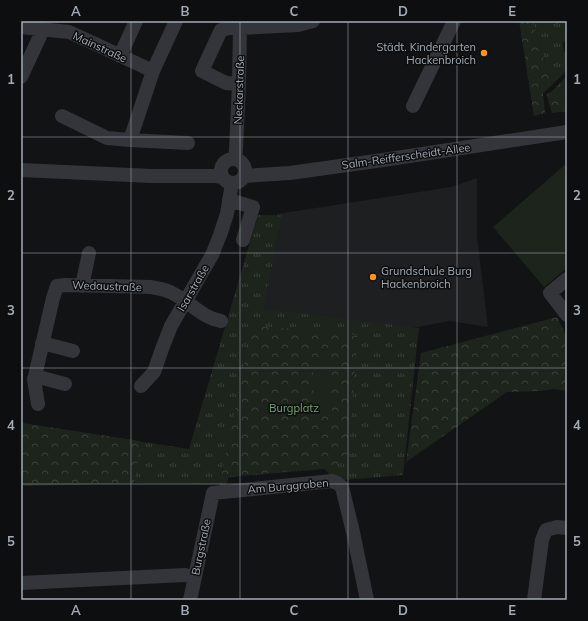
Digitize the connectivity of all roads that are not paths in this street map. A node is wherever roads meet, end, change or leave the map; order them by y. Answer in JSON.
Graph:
{"nodes":[{"id":1,"x":136,"y":21,"type":"edge"},
{"id":2,"x":176,"y":21,"type":"edge"},
{"id":3,"x":313,"y":21,"type":"edge"},
{"id":4,"x":454,"y":21,"type":"edge"},
{"id":5,"x":299,"y":23,"type":"edge"},
{"id":6,"x":240,"y":25,"type":"edge"},
{"id":7,"x":21,"y":27,"type":"edge"},
{"id":8,"x":40,"y":28,"type":"junction"},
{"id":9,"x":120,"y":56,"type":"junction"},
{"id":10,"x":153,"y":71,"type":"junction"},
{"id":11,"x":21,"y":77,"type":"edge"},
{"id":12,"x":239,"y":84,"type":"junction"},
{"id":13,"x":413,"y":106,"type":"dead end"},
{"id":14,"x":62,"y":116,"type":"dead end"},
{"id":15,"x":567,"y":124,"type":"edge"},
{"id":16,"x":567,"y":132,"type":"edge"},
{"id":17,"x":130,"y":140,"type":"junction"},
{"id":18,"x":188,"y":143,"type":"dead end"},
{"id":19,"x":21,"y":163,"type":"edge"},
{"id":20,"x":241,"y":167,"type":"junction"},
{"id":21,"x":21,"y":170,"type":"edge"},
{"id":22,"x":225,"y":176,"type":"junction"},
{"id":23,"x":229,"y":200,"type":"junction"},
{"id":24,"x":243,"y":240,"type":"dead end"},
{"id":25,"x":90,"y":254,"type":"dead end"},
{"id":26,"x":567,"y":279,"type":"edge"},
{"id":27,"x":82,"y":286,"type":"junction"},
{"id":28,"x":186,"y":301,"type":"junction"},
{"id":29,"x":567,"y":315,"type":"edge"},
{"id":30,"x":221,"y":321,"type":"dead end"},
{"id":31,"x":42,"y":343,"type":"junction"},
{"id":32,"x":73,"y":351,"type":"dead end"},
{"id":33,"x":34,"y":376,"type":"junction"},
{"id":34,"x":65,"y":384,"type":"dead end"},
{"id":35,"x":141,"y":386,"type":"dead end"},
{"id":36,"x":38,"y":404,"type":"dead end"},
{"id":37,"x":213,"y":493,"type":"joint"},
{"id":38,"x":567,"y":528,"type":"edge"},
{"id":39,"x":195,"y":577,"type":"junction"},
{"id":40,"x":21,"y":583,"type":"edge"},
{"id":41,"x":190,"y":600,"type":"edge"},
{"id":42,"x":367,"y":600,"type":"edge"},
{"id":43,"x":534,"y":600,"type":"edge"}],
"edges":[{"from":1,"to":9,"type":"street"},
{"from":2,"to":10,"type":"street"},
{"from":3,"to":5,"type":"street"},
{"from":4,"to":13,"type":"street"},
{"from":5,"to":6,"type":"street"},
{"from":6,"to":12,"type":"street","name":"Neckarstraße"},
{"from":6,"to":12,"type":"street"},
{"from":7,"to":8,"type":"street","name":"Mainstraße"},
{"from":8,"to":9,"type":"street","name":"Mainstraße"},
{"from":8,"to":11,"type":"street"},
{"from":9,"to":10,"type":"street","name":"Mainstraße"},
{"from":10,"to":17,"type":"street"},
{"from":12,"to":20,"type":"street","name":"Neckarstraße"},
{"from":14,"to":17,"type":"street"},
{"from":15,"to":20,"type":"street","name":"Salm-Reifferscheidt-Allee"},
{"from":16,"to":20,"type":"street","name":"Salm-Reifferscheidt-Allee"},
{"from":17,"to":18,"type":"street"},
{"from":19,"to":22,"type":"street"},
{"from":20,"to":22,"type":"street"},
{"from":20,"to":22,"type":"street"},
{"from":21,"to":22,"type":"street"},
{"from":22,"to":23,"type":"street","name":"Isarstraße"},
{"from":23,"to":24,"type":"street"},
{"from":23,"to":28,"type":"street","name":"Isarstraße"},
{"from":25,"to":27,"type":"street"},
{"from":26,"to":29,"type":"street"},
{"from":27,"to":28,"type":"street","name":"Wedaustraße"},
{"from":27,"to":31,"type":"street","name":"Wedaustraße"},
{"from":28,"to":30,"type":"street","name":"Wedaustraße"},
{"from":28,"to":35,"type":"street","name":"Isarstraße"},
{"from":31,"to":32,"type":"street"},
{"from":31,"to":33,"type":"street","name":"Wedaustraße"},
{"from":33,"to":34,"type":"street"},
{"from":33,"to":36,"type":"street","name":"Wedaustraße"},
{"from":37,"to":39,"type":"street","name":"Burgstraße"},
{"from":37,"to":42,"type":"street","name":"Am Burggraben"},
{"from":38,"to":43,"type":"street"},
{"from":39,"to":40,"type":"street"},
{"from":39,"to":41,"type":"street","name":"Burgstraße"}]}
